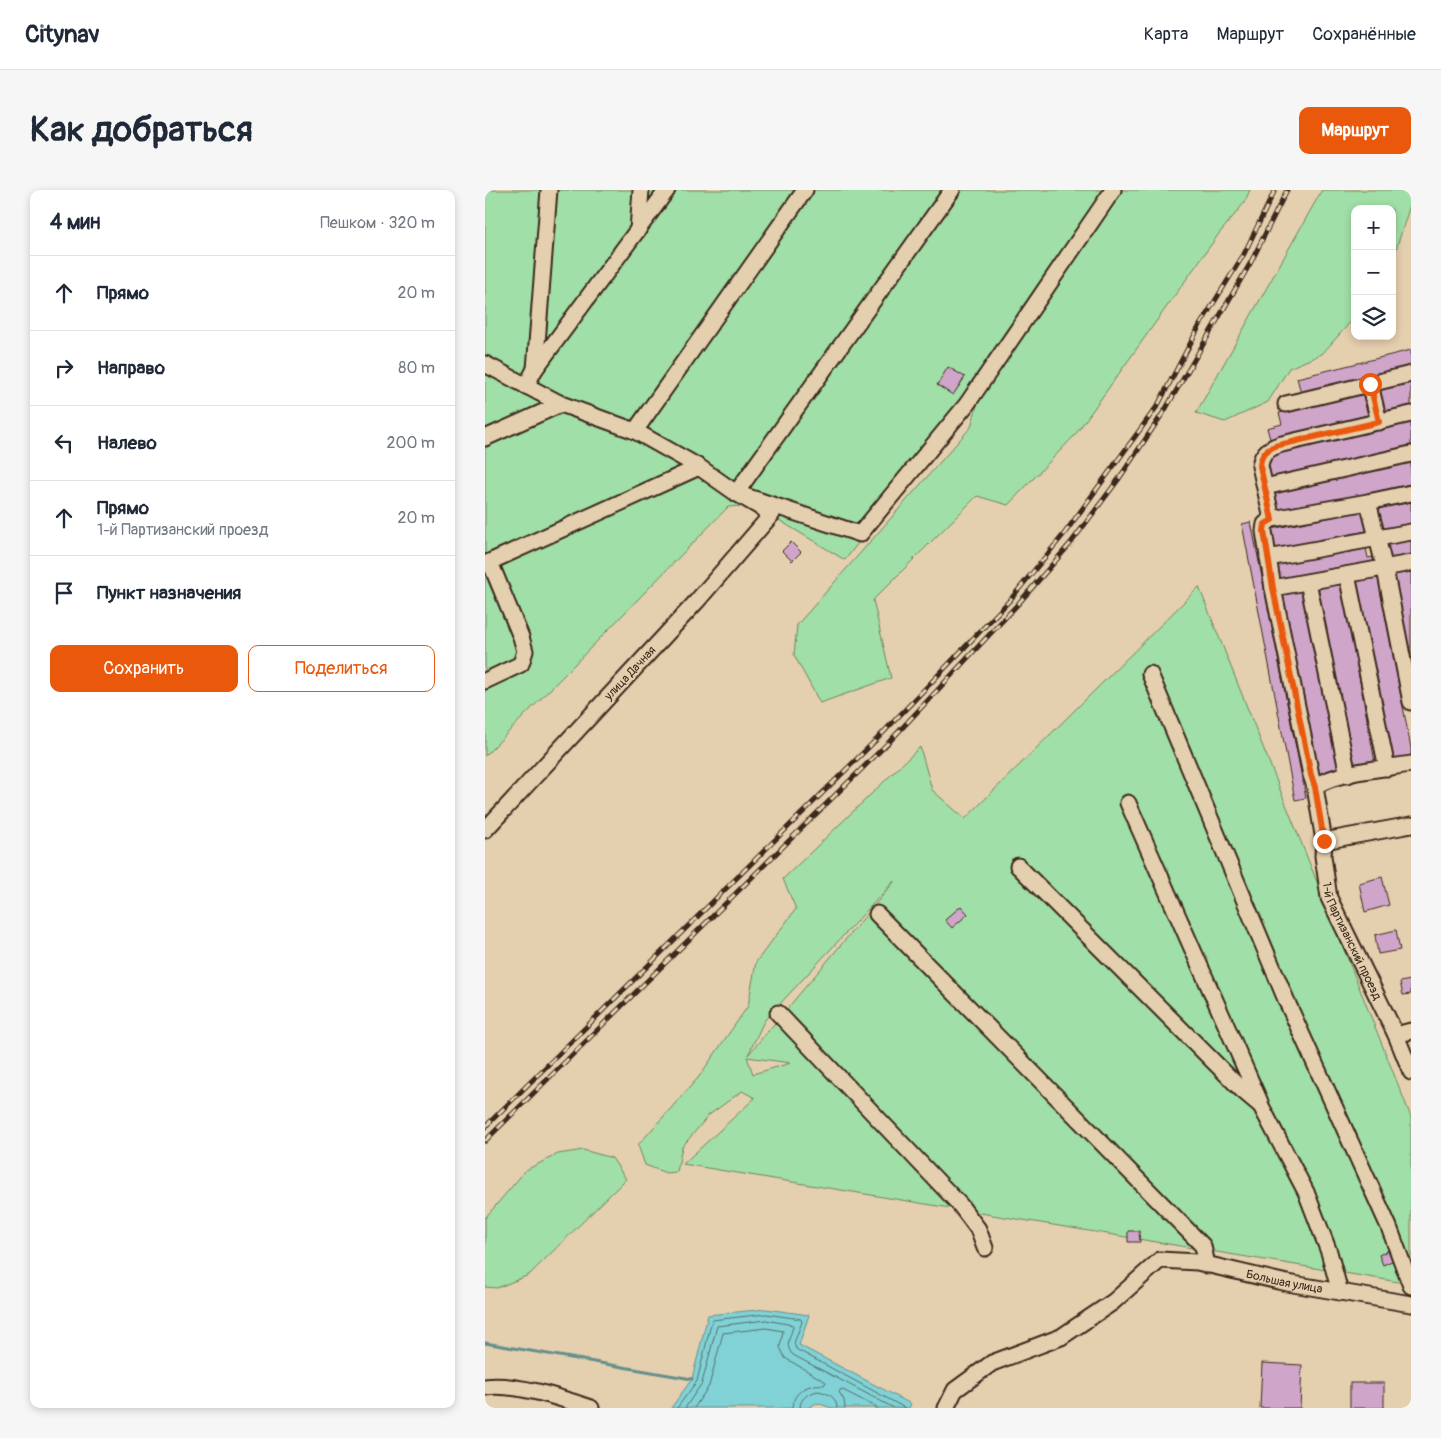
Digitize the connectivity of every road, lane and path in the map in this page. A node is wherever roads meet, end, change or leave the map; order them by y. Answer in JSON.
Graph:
{"nodes":[{"id":1,"x":549,"y":190,"type":"edge"},
{"id":2,"x":641,"y":190,"type":"edge"},
{"id":3,"x":667,"y":190,"type":"edge"},
{"id":4,"x":805,"y":190,"type":"edge"},
{"id":5,"x":952,"y":190,"type":"edge"},
{"id":6,"x":1113,"y":190,"type":"edge"},
{"id":7,"x":638,"y":230,"type":"junction"},
{"id":8,"x":485,"y":364,"type":"edge"},
{"id":9,"x":535,"y":369,"type":"junction"},
{"id":10,"x":1411,"y":374,"type":"edge"},
{"id":11,"x":1370,"y":384,"type":"junction"},
{"id":12,"x":526,"y":386,"type":"junction"},
{"id":13,"x":561,"y":404,"type":"junction"},
{"id":14,"x":1286,"y":404,"type":"dead end"},
{"id":15,"x":1411,"y":414,"type":"edge"},
{"id":16,"x":1379,"y":422,"type":"junction"},
{"id":17,"x":635,"y":431,"type":"junction"},
{"id":18,"x":485,"y":438,"type":"edge"},
{"id":19,"x":1411,"y":454,"type":"edge"},
{"id":20,"x":699,"y":467,"type":"junction"},
{"id":21,"x":1265,"y":487,"type":"junction"},
{"id":22,"x":736,"y":493,"type":"junction"},
{"id":23,"x":1411,"y":493,"type":"edge"},
{"id":24,"x":1368,"y":502,"type":"junction"},
{"id":25,"x":1272,"y":520,"type":"junction"},
{"id":26,"x":1411,"y":532,"type":"edge"},
{"id":27,"x":1376,"y":539,"type":"junction"},
{"id":28,"x":1268,"y":558,"type":"junction"},
{"id":29,"x":488,"y":563,"type":"edge"},
{"id":30,"x":1411,"y":563,"type":"edge"},
{"id":31,"x":1385,"y":569,"type":"junction"},
{"id":32,"x":1347,"y":575,"type":"junction"},
{"id":33,"x":1308,"y":582,"type":"junction"},
{"id":34,"x":1273,"y":588,"type":"junction"},
{"id":35,"x":1150,"y":674,"type":"dead end"},
{"id":36,"x":485,"y":681,"type":"edge"},
{"id":37,"x":1411,"y":702,"type":"edge"},
{"id":38,"x":1411,"y":764,"type":"edge"},
{"id":39,"x":1387,"y":768,"type":"junction"},
{"id":40,"x":1348,"y":775,"type":"junction"},
{"id":41,"x":1317,"y":795,"type":"junction"},
{"id":42,"x":1127,"y":803,"type":"dead end"},
{"id":43,"x":1411,"y":825,"type":"edge"},
{"id":44,"x":485,"y":830,"type":"edge"},
{"id":45,"x":1324,"y":841,"type":"junction"},
{"id":46,"x":1018,"y":866,"type":"dead end"},
{"id":47,"x":877,"y":914,"type":"dead end"},
{"id":48,"x":778,"y":1013,"type":"dead end"},
{"id":49,"x":1411,"y":1031,"type":"edge"},
{"id":50,"x":1395,"y":1035,"type":"junction"},
{"id":51,"x":1411,"y":1072,"type":"edge"},
{"id":52,"x":1261,"y":1106,"type":"junction"},
{"id":53,"x":985,"y":1248,"type":"dead end"},
{"id":54,"x":1207,"y":1265,"type":"junction"},
{"id":55,"x":1411,"y":1286,"type":"edge"},
{"id":56,"x":1341,"y":1292,"type":"junction"},
{"id":57,"x":1411,"y":1304,"type":"edge"},
{"id":58,"x":485,"y":1387,"type":"edge"},
{"id":59,"x":591,"y":1408,"type":"edge"},
{"id":60,"x":946,"y":1408,"type":"edge"}],
"edges":[{"from":1,"to":9,"type":"street"},
{"from":2,"to":7,"type":"street"},
{"from":3,"to":7,"type":"street"},
{"from":4,"to":17,"type":"street"},
{"from":5,"to":22,"type":"street"},
{"from":6,"to":22,"type":"street"},
{"from":7,"to":9,"type":"street"},
{"from":8,"to":12,"type":"street"},
{"from":9,"to":12,"type":"street"},
{"from":10,"to":11,"type":"street"},
{"from":11,"to":14,"type":"street"},
{"from":11,"to":16,"type":"street"},
{"from":12,"to":13,"type":"street"},
{"from":13,"to":17,"type":"street"},
{"from":13,"to":18,"type":"street"},
{"from":15,"to":16,"type":"street"},
{"from":16,"to":21,"type":"street"},
{"from":17,"to":20,"type":"street"},
{"from":19,"to":21,"type":"street"},
{"from":20,"to":22,"type":"street"},
{"from":20,"to":29,"type":"street"},
{"from":21,"to":25,"type":"street"},
{"from":22,"to":44,"type":"street","name":"улица Дачная"},
{"from":23,"to":24,"type":"street"},
{"from":24,"to":25,"type":"street"},
{"from":24,"to":27,"type":"street"},
{"from":25,"to":28,"type":"street","name":"1-й Партизанский проезд"},
{"from":26,"to":27,"type":"street"},
{"from":27,"to":28,"type":"street"},
{"from":27,"to":31,"type":"street"},
{"from":28,"to":34,"type":"street","name":"1-й Партизанский проезд"},
{"from":29,"to":36,"type":"street"},
{"from":30,"to":31,"type":"street"},
{"from":31,"to":32,"type":"street"},
{"from":31,"to":37,"type":"street"},
{"from":32,"to":33,"type":"street"},
{"from":32,"to":39,"type":"street"},
{"from":33,"to":34,"type":"street"},
{"from":33,"to":40,"type":"street"},
{"from":34,"to":41,"type":"street","name":"1-й Партизанский проезд"},
{"from":35,"to":55,"type":"street"},
{"from":38,"to":39,"type":"street"},
{"from":39,"to":40,"type":"street"},
{"from":40,"to":41,"type":"street"},
{"from":41,"to":45,"type":"street","name":"1-й Партизанский проезд"},
{"from":42,"to":52,"type":"street"},
{"from":43,"to":45,"type":"street"},
{"from":45,"to":50,"type":"street","name":"1-й Партизанский проезд"},
{"from":46,"to":52,"type":"street"},
{"from":47,"to":54,"type":"street"},
{"from":48,"to":53,"type":"street"},
{"from":49,"to":50,"type":"street"},
{"from":50,"to":51,"type":"street","name":"1-й Партизанский проезд"},
{"from":52,"to":56,"type":"street"},
{"from":54,"to":56,"type":"street","name":"Большая улица"},
{"from":54,"to":60,"type":"street","name":"Большая улица"},
{"from":56,"to":57,"type":"street","name":"Большая улица"},
{"from":58,"to":59,"type":"street"}]}
